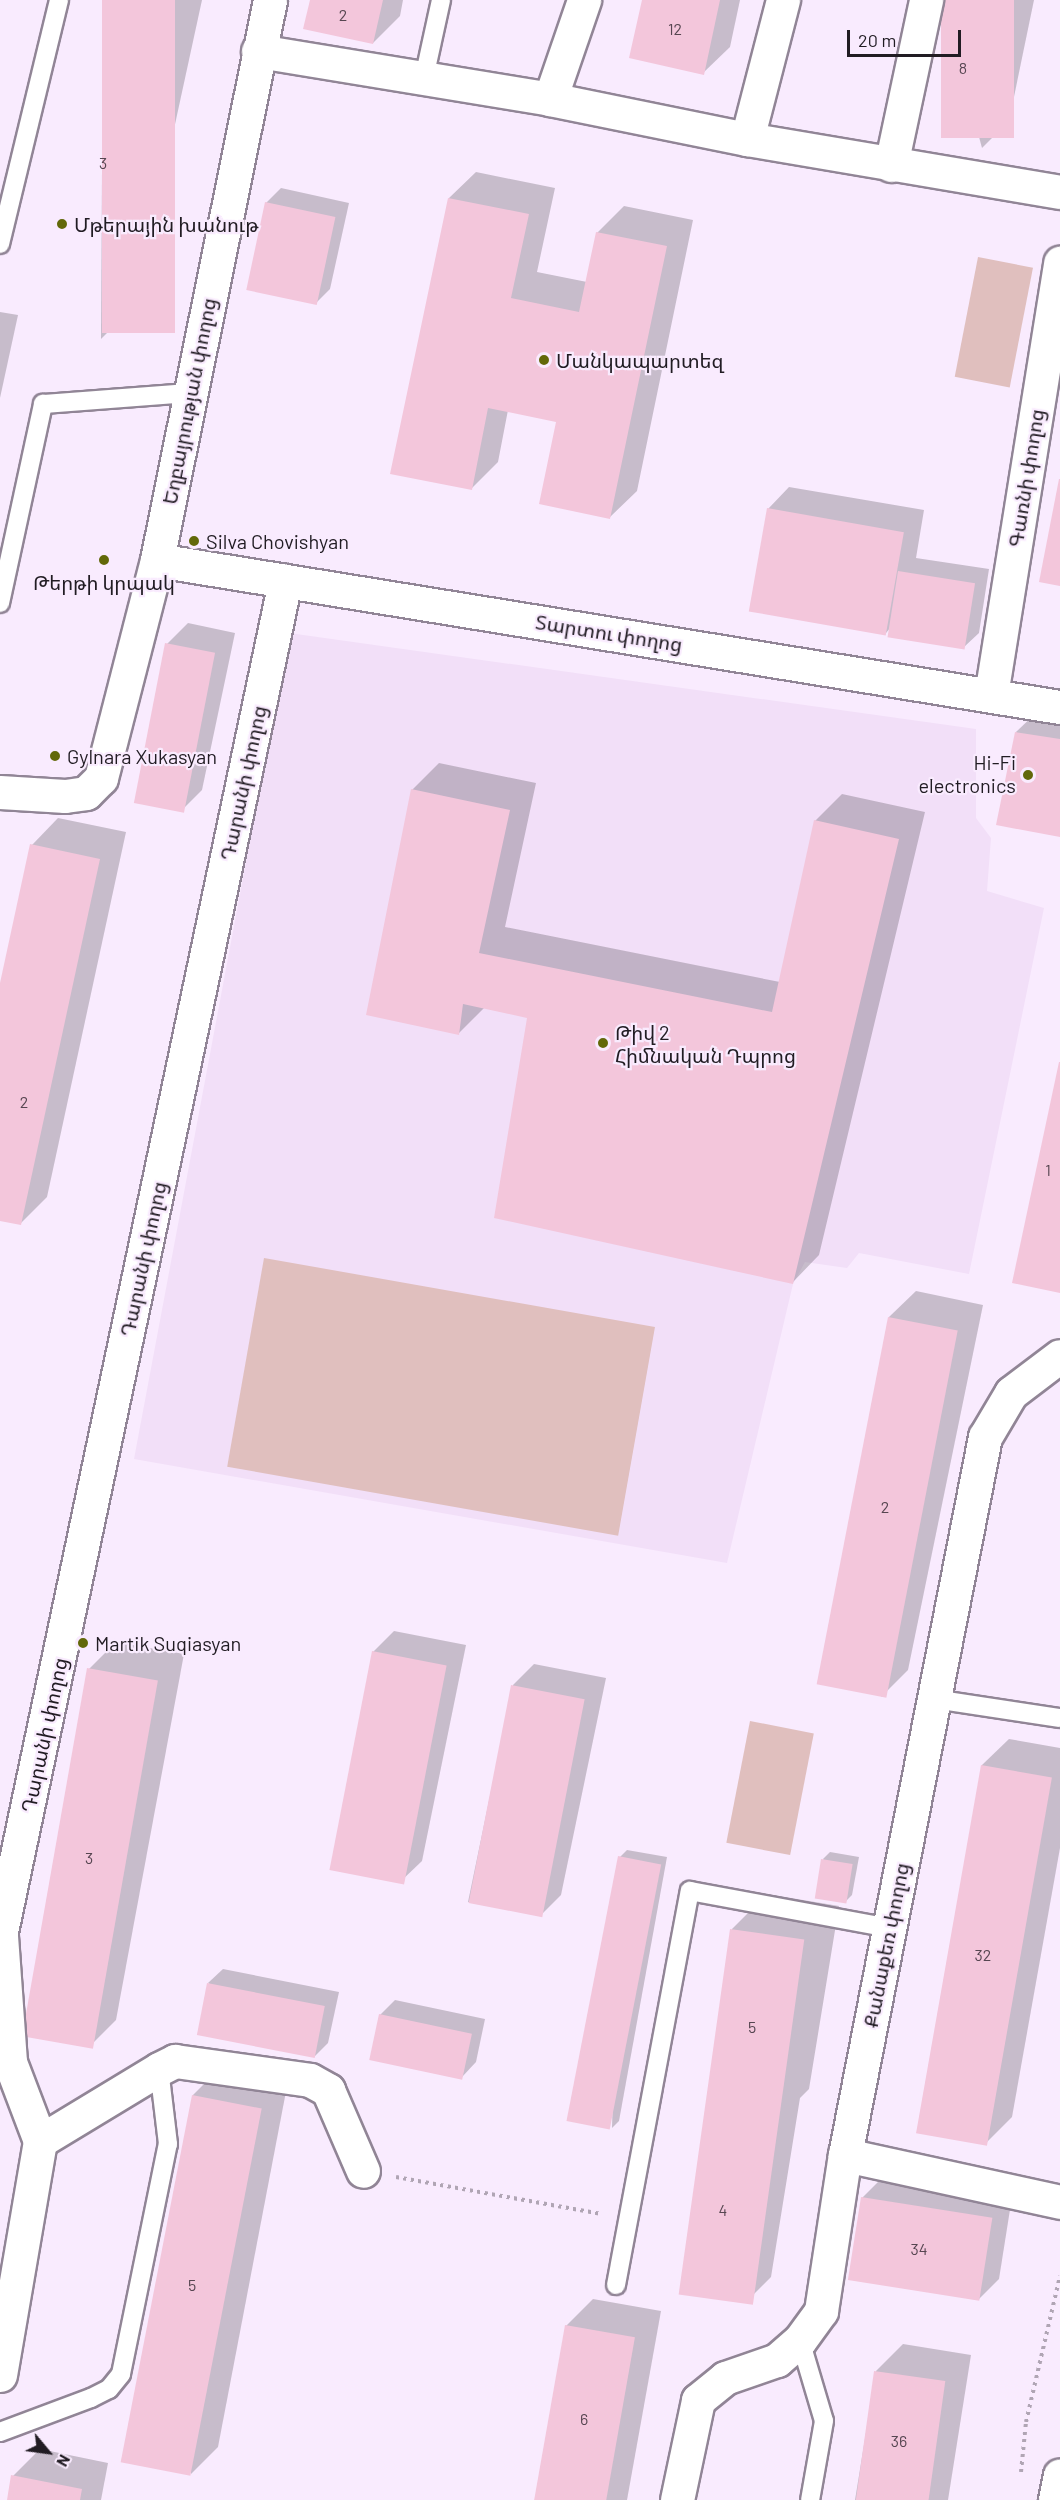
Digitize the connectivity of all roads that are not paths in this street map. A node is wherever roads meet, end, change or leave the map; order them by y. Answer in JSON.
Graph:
{"nodes":[{"id":1,"x":59,"y":0,"type":"edge"},
{"id":2,"x":270,"y":0,"type":"edge"},
{"id":3,"x":441,"y":0,"type":"edge"},
{"id":4,"x":584,"y":0,"type":"edge"},
{"id":5,"x":783,"y":0,"type":"edge"},
{"id":6,"x":926,"y":0,"type":"edge"},
{"id":7,"x":258,"y":51,"type":"junction"},
{"id":8,"x":424,"y":78,"type":"junction"},
{"id":9,"x":550,"y":99,"type":"junction"},
{"id":10,"x":747,"y":139,"type":"junction"},
{"id":11,"x":891,"y":165,"type":"junction"},
{"id":12,"x":1060,"y":192,"type":"edge"},
{"id":13,"x":0,"y":244,"type":"edge"},
{"id":14,"x":1060,"y":262,"type":"edge"},
{"id":15,"x":190,"y":393,"type":"junction"},
{"id":16,"x":157,"y":560,"type":"junction"},
{"id":17,"x":285,"y":581,"type":"junction"},
{"id":18,"x":0,"y":603,"type":"edge"},
{"id":19,"x":991,"y":695,"type":"junction"},
{"id":20,"x":1060,"y":706,"type":"edge"},
{"id":21,"x":0,"y":792,"type":"edge"},
{"id":22,"x":1060,"y":1356,"type":"edge"},
{"id":23,"x":934,"y":1699,"type":"junction"},
{"id":24,"x":1060,"y":1718,"type":"edge"},
{"id":25,"x":890,"y":1928,"type":"junction"},
{"id":26,"x":1,"y":1936,"type":"edge"},
{"id":27,"x":159,"y":2069,"type":"junction"},
{"id":28,"x":40,"y":2140,"type":"junction"},
{"id":29,"x":845,"y":2155,"type":"junction"},
{"id":30,"x":363,"y":2170,"type":"road end"},
{"id":31,"x":1060,"y":2202,"type":"edge"},
{"id":32,"x":616,"y":2285,"type":"dead end"},
{"id":33,"x":800,"y":2340,"type":"junction"},
{"id":34,"x":0,"y":2375,"type":"edge"},
{"id":35,"x":0,"y":2433,"type":"edge"},
{"id":36,"x":1060,"y":2475,"type":"edge"},
{"id":37,"x":677,"y":2500,"type":"edge"},
{"id":38,"x":810,"y":2500,"type":"edge"},
{"id":39,"x":1056,"y":2500,"type":"edge"}],
"edges":[{"from":1,"to":13,"type":"lane"},
{"from":2,"to":7,"type":"street","name":"Եղբայրության փողոց"},
{"from":3,"to":8,"type":"lane"},
{"from":4,"to":9,"type":"street"},
{"from":5,"to":10,"type":"street"},
{"from":6,"to":11,"type":"street"},
{"from":7,"to":8,"type":"street"},
{"from":7,"to":15,"type":"street","name":"Եղբայրության փողոց"},
{"from":8,"to":9,"type":"street"},
{"from":9,"to":10,"type":"street"},
{"from":10,"to":11,"type":"street"},
{"from":11,"to":12,"type":"street"},
{"from":14,"to":19,"type":"street","name":"Գառնի փողոց"},
{"from":15,"to":16,"type":"street","name":"Եղբայրության փողոց"},
{"from":15,"to":18,"type":"lane"},
{"from":16,"to":17,"type":"street","name":"Տարտու փողոց"},
{"from":16,"to":21,"type":"street","name":"Եղբայրության փողոց"},
{"from":17,"to":19,"type":"street","name":"Տարտու փողոց"},
{"from":17,"to":26,"type":"street","name":"Դարանի փողոց"},
{"from":19,"to":20,"type":"street","name":"Տարտու փողոց"},
{"from":22,"to":23,"type":"street","name":"Քանաքեռ փողոց"},
{"from":23,"to":24,"type":"lane"},
{"from":23,"to":25,"type":"street","name":"Քանաքեռ փողոց"},
{"from":25,"to":29,"type":"street","name":"Քանաքեռ փողոց"},
{"from":25,"to":32,"type":"lane"},
{"from":26,"to":28,"type":"street","name":"Դարանի փողոց"},
{"from":27,"to":28,"type":"street"},
{"from":27,"to":30,"type":"street"},
{"from":27,"to":35,"type":"lane"},
{"from":28,"to":34,"type":"street"},
{"from":29,"to":31,"type":"street"},
{"from":29,"to":33,"type":"street","name":"Քանաքեռ փողոց"},
{"from":33,"to":37,"type":"street","name":"Քանաքեռ փողոց"},
{"from":33,"to":38,"type":"lane"},
{"from":36,"to":39,"type":"street"}]}
